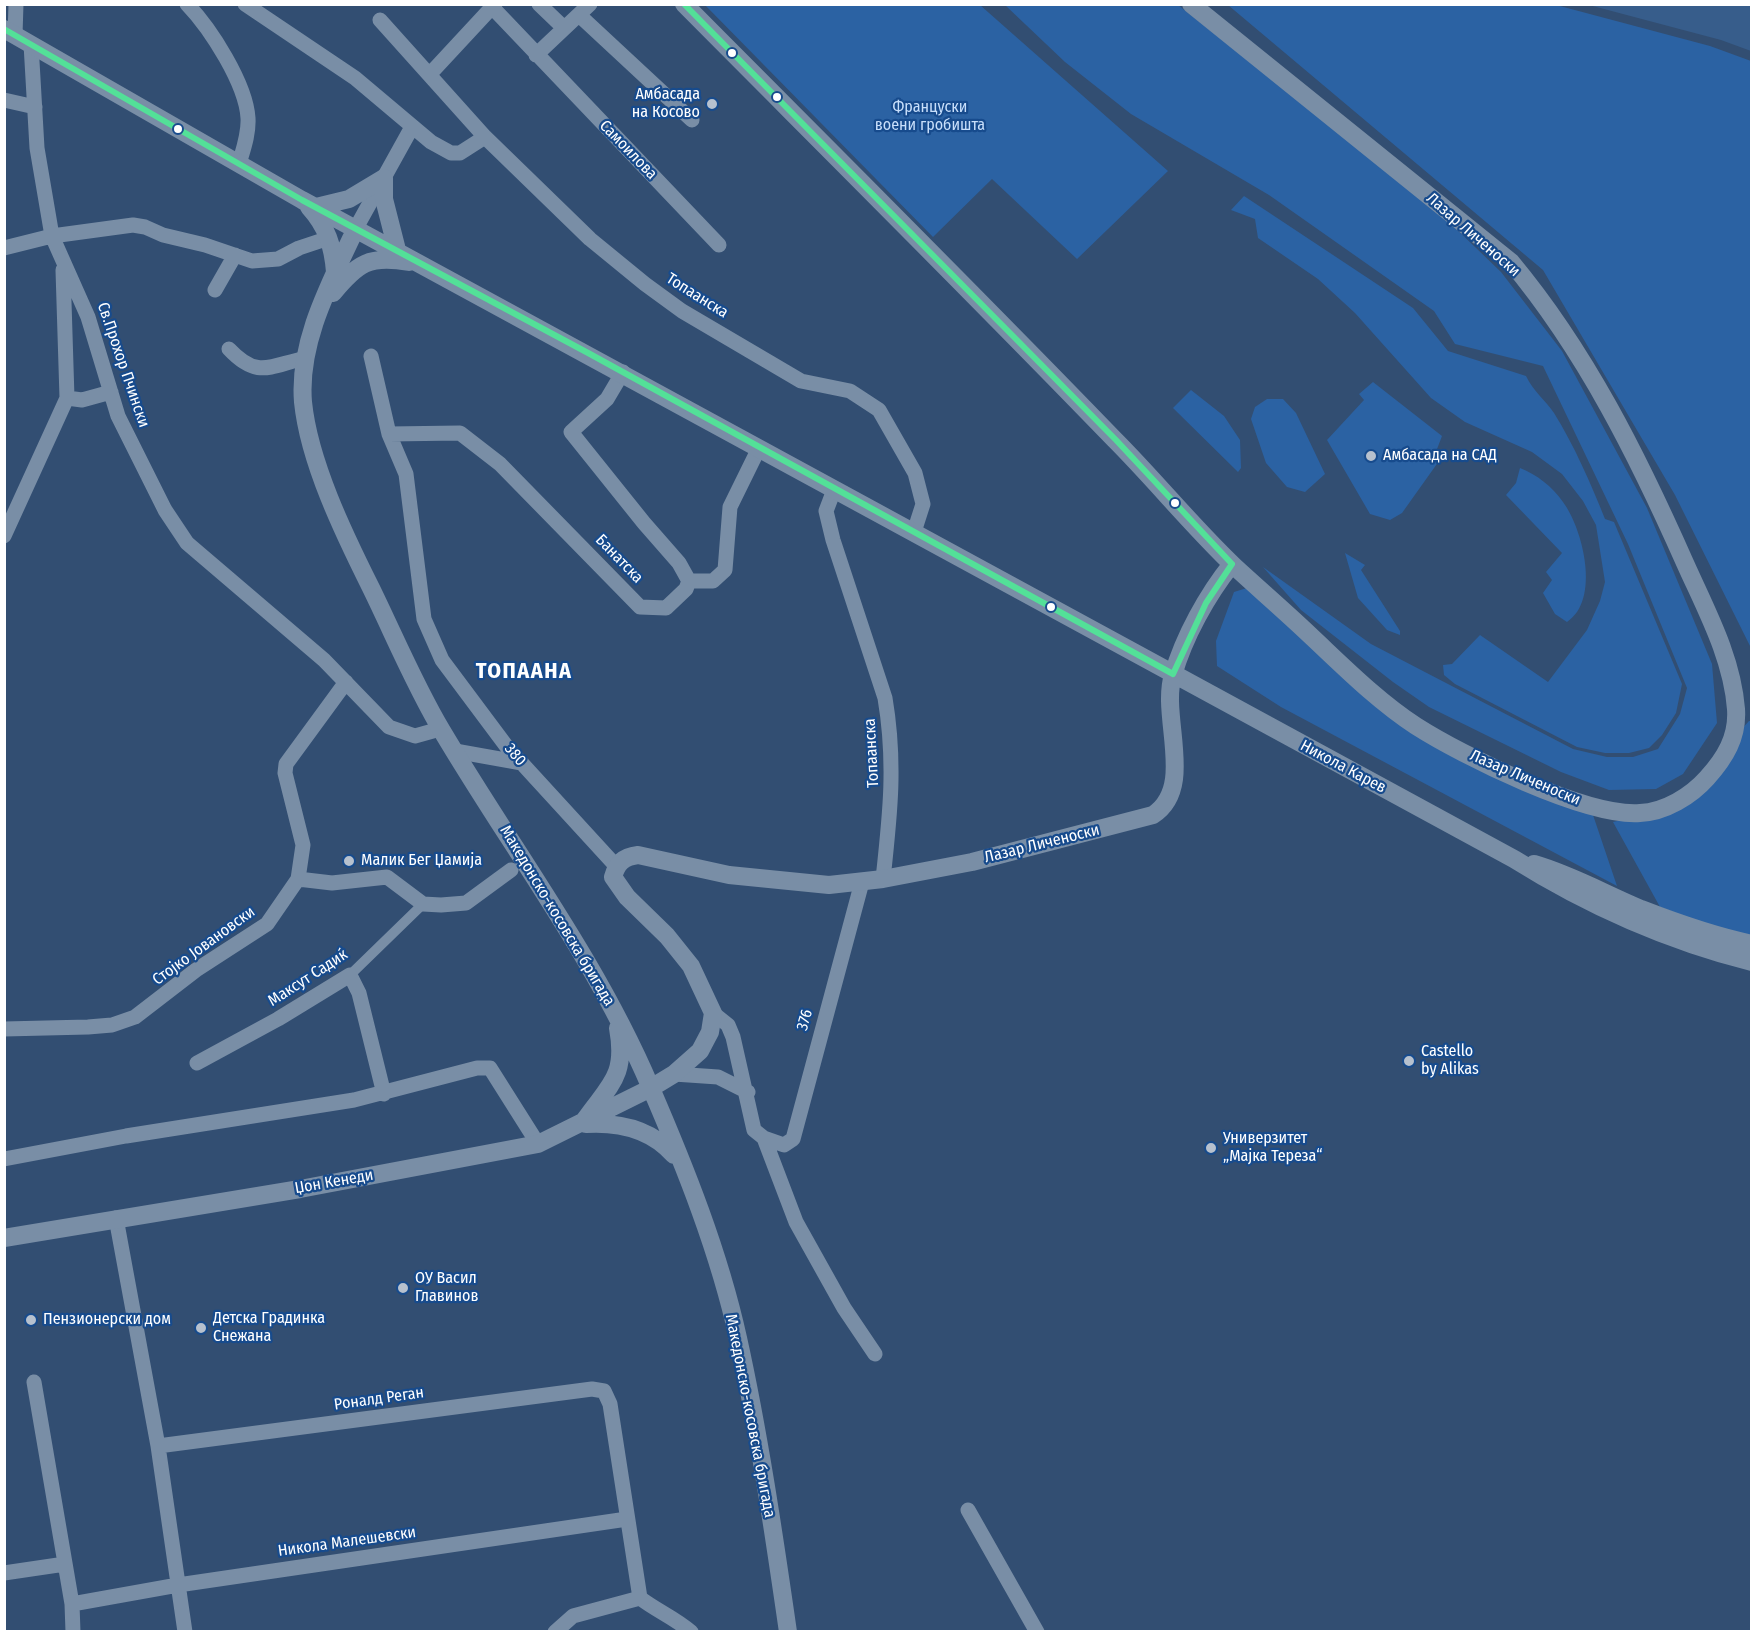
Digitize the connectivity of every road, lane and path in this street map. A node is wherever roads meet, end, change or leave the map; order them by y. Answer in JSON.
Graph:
{"nodes":[{"id":1,"x":16,"y":4,"type":"edge"},
{"id":2,"x":187,"y":4,"type":"edge"},
{"id":3,"x":244,"y":4,"type":"edge"},
{"id":4,"x":539,"y":4,"type":"edge"},
{"id":5,"x":684,"y":4,"type":"edge"},
{"id":6,"x":1191,"y":4,"type":"edge"},
{"id":7,"x":493,"y":6,"type":"edge"},
{"id":8,"x":585,"y":10,"type":"edge"},
{"id":9,"x":380,"y":20,"type":"dead end"},
{"id":10,"x":564,"y":28,"type":"junction"},
{"id":11,"x":17,"y":36,"type":"edge"},
{"id":12,"x":536,"y":55,"type":"junction"},
{"id":13,"x":430,"y":74,"type":"junction"},
{"id":14,"x":4,"y":100,"type":"edge"},
{"id":15,"x":35,"y":107,"type":"junction"},
{"id":16,"x":692,"y":120,"type":"dead end"},
{"id":17,"x":412,"y":127,"type":"junction"},
{"id":18,"x":485,"y":137,"type":"junction"},
{"id":19,"x":238,"y":164,"type":"junction"},
{"id":20,"x":384,"y":178,"type":"junction"},
{"id":21,"x":309,"y":203,"type":"junction"},
{"id":22,"x":356,"y":228,"type":"junction"},
{"id":23,"x":52,"y":236,"type":"junction"},
{"id":24,"x":329,"y":238,"type":"junction"},
{"id":25,"x":719,"y":245,"type":"dead end"},
{"id":26,"x":4,"y":248,"type":"edge"},
{"id":27,"x":397,"y":250,"type":"junction"},
{"id":28,"x":235,"y":255,"type":"junction"},
{"id":29,"x":63,"y":261,"type":"junction"},
{"id":30,"x":426,"y":265,"type":"junction"},
{"id":31,"x":335,"y":273,"type":"junction"},
{"id":32,"x":215,"y":290,"type":"dead end"},
{"id":33,"x":319,"y":311,"type":"junction"},
{"id":34,"x":229,"y":349,"type":"dead end"},
{"id":35,"x":372,"y":356,"type":"dead end"},
{"id":36,"x":306,"y":358,"type":"junction"},
{"id":37,"x":623,"y":372,"type":"junction"},
{"id":38,"x":111,"y":393,"type":"junction"},
{"id":39,"x":67,"y":398,"type":"junction"},
{"id":40,"x":389,"y":434,"type":"junction"},
{"id":41,"x":759,"y":448,"type":"junction"},
{"id":42,"x":834,"y":490,"type":"junction"},
{"id":43,"x":914,"y":532,"type":"junction"},
{"id":44,"x":4,"y":536,"type":"edge"},
{"id":45,"x":1232,"y":564,"type":"junction"},
{"id":46,"x":689,"y":581,"type":"junction"},
{"id":47,"x":1173,"y":674,"type":"junction"},
{"id":48,"x":346,"y":682,"type":"junction"},
{"id":49,"x":441,"y":729,"type":"junction"},
{"id":50,"x":455,"y":751,"type":"junction"},
{"id":51,"x":522,"y":764,"type":"junction"},
{"id":52,"x":1514,"y":859,"type":"junction"},
{"id":53,"x":616,"y":866,"type":"junction"},
{"id":54,"x":511,"y":870,"type":"dead end"},
{"id":55,"x":298,"y":879,"type":"junction"},
{"id":56,"x":883,"y":879,"type":"junction"},
{"id":57,"x":862,"y":882,"type":"junction"},
{"id":58,"x":423,"y":904,"type":"junction"},
{"id":59,"x":1752,"y":944,"type":"edge"},
{"id":60,"x":1752,"y":962,"type":"edge"},
{"id":61,"x":350,"y":975,"type":"junction"},
{"id":62,"x":614,"y":1011,"type":"junction"},
{"id":63,"x":712,"y":1013,"type":"junction"},
{"id":64,"x":4,"y":1029,"type":"edge"},
{"id":65,"x":197,"y":1063,"type":"dead end"},
{"id":66,"x":674,"y":1074,"type":"junction"},
{"id":67,"x":651,"y":1088,"type":"junction"},
{"id":68,"x":748,"y":1092,"type":"junction"},
{"id":69,"x":384,"y":1094,"type":"junction"},
{"id":70,"x":581,"y":1125,"type":"junction"},
{"id":71,"x":764,"y":1138,"type":"junction"},
{"id":72,"x":538,"y":1144,"type":"junction"},
{"id":73,"x":4,"y":1159,"type":"edge"},
{"id":74,"x":682,"y":1165,"type":"junction"},
{"id":75,"x":116,"y":1218,"type":"junction"},
{"id":76,"x":4,"y":1238,"type":"edge"},
{"id":77,"x":875,"y":1354,"type":"dead end"},
{"id":78,"x":34,"y":1382,"type":"dead end"},
{"id":79,"x":158,"y":1446,"type":"junction"},
{"id":80,"x":968,"y":1510,"type":"dead end"},
{"id":81,"x":627,"y":1520,"type":"junction"},
{"id":82,"x":65,"y":1564,"type":"junction"},
{"id":83,"x":4,"y":1573,"type":"edge"},
{"id":84,"x":178,"y":1585,"type":"junction"},
{"id":85,"x":640,"y":1598,"type":"junction"},
{"id":86,"x":72,"y":1604,"type":"junction"},
{"id":87,"x":73,"y":1632,"type":"edge"},
{"id":88,"x":185,"y":1632,"type":"edge"},
{"id":89,"x":555,"y":1632,"type":"edge"},
{"id":90,"x":691,"y":1632,"type":"edge"},
{"id":91,"x":788,"y":1632,"type":"edge"},
{"id":92,"x":1037,"y":1632,"type":"edge"}],
"edges":[{"from":1,"to":11,"type":"street","name":"Св.Прохор Пчински"},
{"from":2,"to":19,"type":"street"},
{"from":3,"to":17,"type":"street"},
{"from":4,"to":10,"type":"street"},
{"from":5,"to":45,"type":"street"},
{"from":6,"to":45,"type":"street","name":"Лазар Личеноски"},
{"from":7,"to":12,"type":"street","name":"Самоилова"},
{"from":7,"to":13,"type":"street","name":"Самоилова"},
{"from":8,"to":10,"type":"street"},
{"from":8,"to":16,"type":"street"},
{"from":9,"to":13,"type":"street","name":"Топаанска"},
{"from":10,"to":12,"type":"street"},
{"from":11,"to":15,"type":"street","name":"Св.Прохор Пчински"},
{"from":11,"to":19,"type":"street","name":"Никола Карев"},
{"from":12,"to":25,"type":"street","name":"Самоилова"},
{"from":13,"to":18,"type":"street","name":"Топаанска"},
{"from":14,"to":15,"type":"street"},
{"from":15,"to":23,"type":"street","name":"Св.Прохор Пчински"},
{"from":17,"to":18,"type":"street"},
{"from":17,"to":20,"type":"street"},
{"from":18,"to":43,"type":"street","name":"Топаанска"},
{"from":19,"to":21,"type":"street","name":"Никола Карев"},
{"from":20,"to":21,"type":"street"},
{"from":20,"to":22,"type":"street"},
{"from":20,"to":27,"type":"street"},
{"from":21,"to":22,"type":"street","name":"Никола Карев"},
{"from":21,"to":24,"type":"street"},
{"from":22,"to":27,"type":"street","name":"Никола Карев"},
{"from":22,"to":31,"type":"street","name":"Македонско-косовска бригада"},
{"from":23,"to":26,"type":"street"},
{"from":23,"to":28,"type":"street"},
{"from":23,"to":29,"type":"street","name":"Св.Прохор Пчински"},
{"from":24,"to":28,"type":"street"},
{"from":24,"to":31,"type":"street"},
{"from":27,"to":30,"type":"street","name":"Никола Карев"},
{"from":28,"to":32,"type":"street"},
{"from":29,"to":38,"type":"street","name":"Св.Прохор Пчински"},
{"from":29,"to":39,"type":"street"},
{"from":30,"to":33,"type":"street"},
{"from":30,"to":37,"type":"street","name":"Никола Карев"},
{"from":31,"to":33,"type":"street","name":"Македонско-косовска бригада"},
{"from":33,"to":36,"type":"street","name":"Македонско-косовска бригада"},
{"from":34,"to":36,"type":"street"},
{"from":35,"to":40,"type":"street","name":"380"},
{"from":36,"to":49,"type":"street","name":"Македонско-косовска бригада"},
{"from":37,"to":41,"type":"street","name":"Никола Карев"},
{"from":37,"to":46,"type":"street"},
{"from":38,"to":39,"type":"street"},
{"from":38,"to":48,"type":"street","name":"Св.Прохор Пчински"},
{"from":39,"to":44,"type":"street"},
{"from":40,"to":46,"type":"street","name":"Банатска"},
{"from":40,"to":51,"type":"street","name":"380"},
{"from":41,"to":42,"type":"street","name":"Никола Карев"},
{"from":41,"to":46,"type":"street"},
{"from":42,"to":43,"type":"street","name":"Никола Карев"},
{"from":42,"to":56,"type":"street","name":"Топаанска"},
{"from":43,"to":47,"type":"street","name":"Никола Карев"},
{"from":45,"to":47,"type":"street","name":"Лазар Личеноски"},
{"from":47,"to":52,"type":"street","name":"Никола Карев"},
{"from":47,"to":56,"type":"street","name":"Лазар Личеноски"},
{"from":48,"to":49,"type":"street","name":"Св.Прохор Пчински"},
{"from":48,"to":55,"type":"street","name":"Стојко Јовановски"},
{"from":49,"to":50,"type":"street","name":"Македонско-косовска бригада"},
{"from":50,"to":51,"type":"street"},
{"from":50,"to":62,"type":"street","name":"Македонско-косовска бригада"},
{"from":51,"to":53,"type":"street","name":"380"},
{"from":52,"to":59,"type":"street","name":"Никола Карев"},
{"from":52,"to":60,"type":"street","name":"Никола Карев"},
{"from":53,"to":57,"type":"street","name":"Лазар Личеноски"},
{"from":53,"to":63,"type":"street","name":"380"},
{"from":54,"to":58,"type":"street"},
{"from":55,"to":58,"type":"street"},
{"from":55,"to":64,"type":"street","name":"Стојко Јовановски"},
{"from":56,"to":57,"type":"street","name":"Лазар Личеноски"},
{"from":57,"to":71,"type":"street","name":"376"},
{"from":58,"to":61,"type":"street","name":"Максут Садиќ"},
{"from":61,"to":65,"type":"street","name":"Максут Садиќ"},
{"from":61,"to":69,"type":"street"},
{"from":62,"to":67,"type":"street","name":"Македонско-косовска бригада"},
{"from":62,"to":70,"type":"street"},
{"from":63,"to":66,"type":"street"},
{"from":63,"to":68,"type":"street"},
{"from":66,"to":67,"type":"street"},
{"from":66,"to":68,"type":"street"},
{"from":67,"to":70,"type":"street","name":"Џон Кенеди"},
{"from":67,"to":74,"type":"street","name":"Македонско-косовска бригада"},
{"from":68,"to":71,"type":"street"},
{"from":69,"to":72,"type":"street"},
{"from":69,"to":73,"type":"street"},
{"from":70,"to":72,"type":"street","name":"Џон Кенеди"},
{"from":70,"to":74,"type":"street"},
{"from":71,"to":77,"type":"street"},
{"from":72,"to":75,"type":"street","name":"Џон Кенеди"},
{"from":74,"to":91,"type":"street","name":"Македонско-косовска бригада"},
{"from":75,"to":76,"type":"street","name":"Џон Кенеди"},
{"from":75,"to":79,"type":"street"},
{"from":78,"to":82,"type":"street"},
{"from":79,"to":81,"type":"street","name":"Роналд Реган"},
{"from":79,"to":84,"type":"street"},
{"from":80,"to":92,"type":"street"},
{"from":81,"to":84,"type":"street","name":"Никола Малешевски"},
{"from":81,"to":85,"type":"street"},
{"from":82,"to":83,"type":"street"},
{"from":82,"to":86,"type":"street"},
{"from":84,"to":86,"type":"street","name":"Никола Малешевски"},
{"from":84,"to":88,"type":"street"},
{"from":85,"to":89,"type":"street"},
{"from":85,"to":90,"type":"street"},
{"from":86,"to":87,"type":"street"}]}
